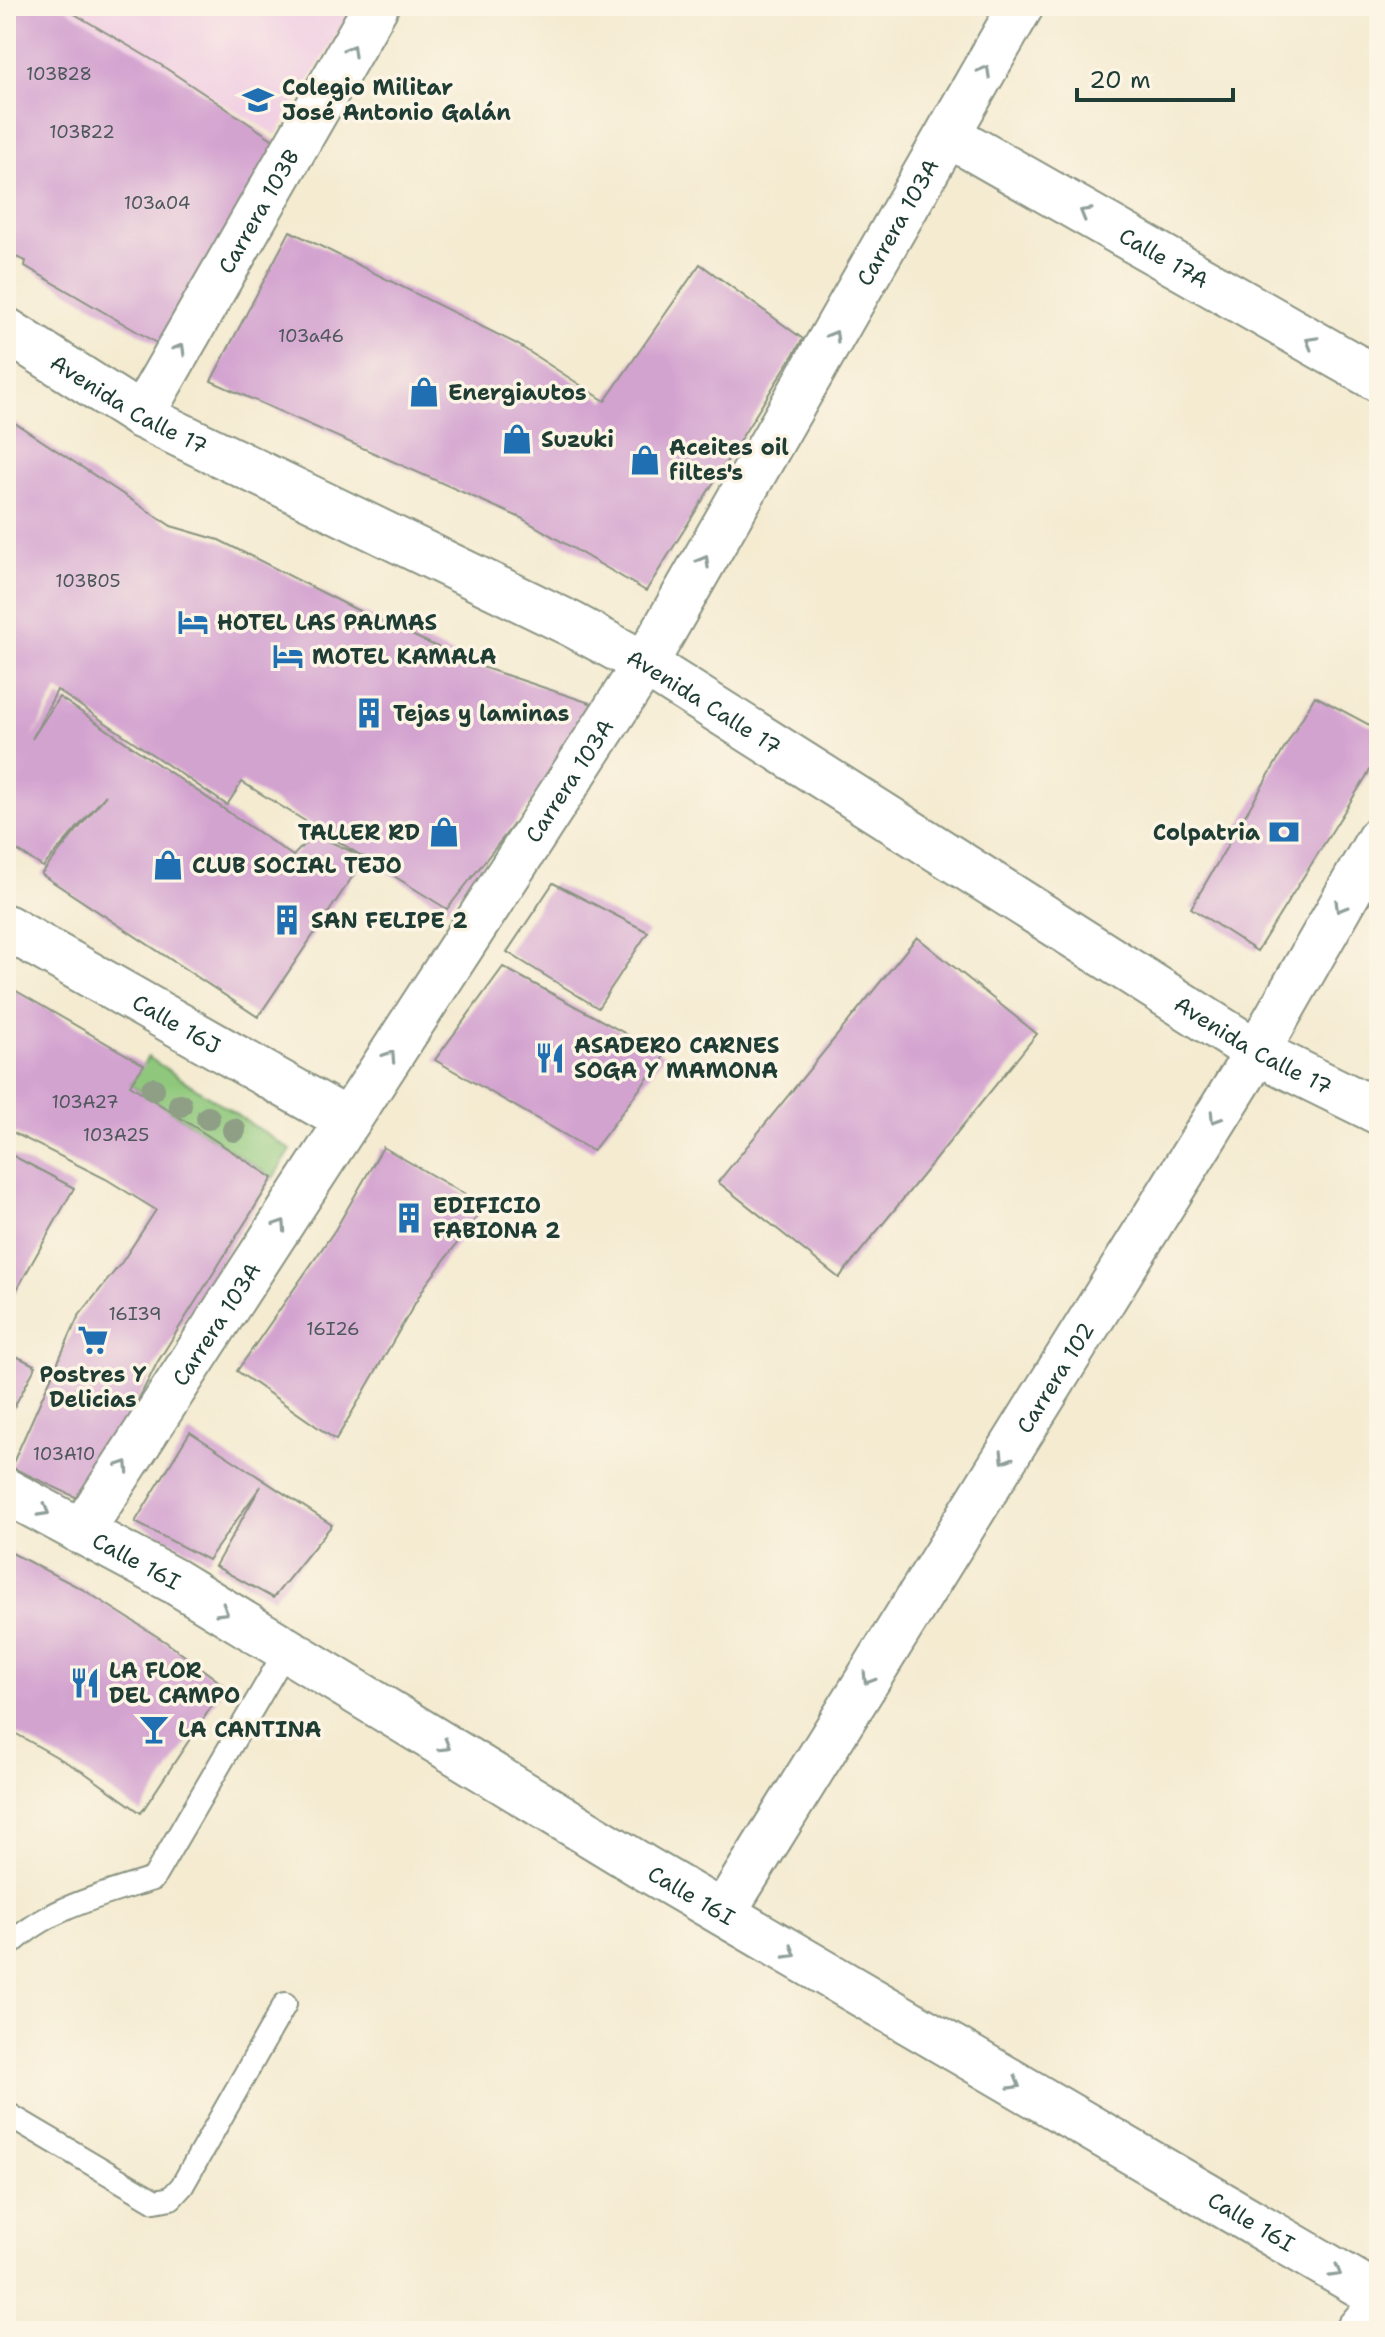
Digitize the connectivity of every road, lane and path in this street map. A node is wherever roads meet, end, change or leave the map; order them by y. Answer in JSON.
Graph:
{"nodes":[{"id":1,"x":376,"y":6,"type":"edge"},
{"id":2,"x":1021,"y":6,"type":"edge"},
{"id":3,"x":950,"y":136,"type":"junction"},
{"id":4,"x":6,"y":330,"type":"edge"},
{"id":5,"x":1379,"y":380,"type":"edge"},
{"id":6,"x":141,"y":416,"type":"junction"},
{"id":7,"x":645,"y":664,"type":"junction"},
{"id":8,"x":1379,"y":839,"type":"edge"},
{"id":9,"x":6,"y":927,"type":"edge"},
{"id":10,"x":1257,"y":1052,"type":"junction"},
{"id":11,"x":1379,"y":1112,"type":"edge"},
{"id":12,"x":348,"y":1121,"type":"junction"},
{"id":13,"x":6,"y":1491,"type":"edge"},
{"id":14,"x":81,"y":1532,"type":"junction"},
{"id":15,"x":287,"y":1649,"type":"junction"},
{"id":16,"x":723,"y":1913,"type":"junction"},
{"id":17,"x":6,"y":1949,"type":"edge"},
{"id":18,"x":285,"y":2004,"type":"dead end"},
{"id":19,"x":6,"y":2113,"type":"edge"},
{"id":20,"x":1379,"y":2296,"type":"edge"},
{"id":21,"x":1379,"y":2306,"type":"edge"},
{"id":22,"x":1358,"y":2331,"type":"edge"}],
"edges":[{"from":6,"to":1,"type":"street","name":"Carrera 103B","one_way":true},
{"from":3,"to":2,"type":"street","name":"Carrera 103A","one_way":true},
{"from":5,"to":3,"type":"street","name":"Calle 17A","one_way":true},
{"from":7,"to":3,"type":"street","name":"Carrera 103A","one_way":true},
{"from":4,"to":6,"type":"street","name":"Avenida Calle 17"},
{"from":6,"to":7,"type":"street","name":"Avenida Calle 17"},
{"from":7,"to":10,"type":"street","name":"Avenida Calle 17"},
{"from":12,"to":7,"type":"street","name":"Carrera 103A","one_way":true},
{"from":8,"to":10,"type":"street","name":"Carrera 102","one_way":true},
{"from":9,"to":12,"type":"street","name":"Calle 16J"},
{"from":10,"to":11,"type":"street","name":"Avenida Calle 17"},
{"from":10,"to":16,"type":"street","name":"Carrera 102","one_way":true},
{"from":14,"to":12,"type":"street","name":"Carrera 103A","one_way":true},
{"from":13,"to":14,"type":"street","name":"Calle 16I","one_way":true},
{"from":14,"to":15,"type":"street","name":"Calle 16I","one_way":true},
{"from":15,"to":16,"type":"street","name":"Calle 16I","one_way":true},
{"from":15,"to":17,"type":"lane"},
{"from":16,"to":20,"type":"street","name":"Calle 16I","one_way":true},
{"from":18,"to":19,"type":"lane"},
{"from":21,"to":22,"type":"street"}]}
